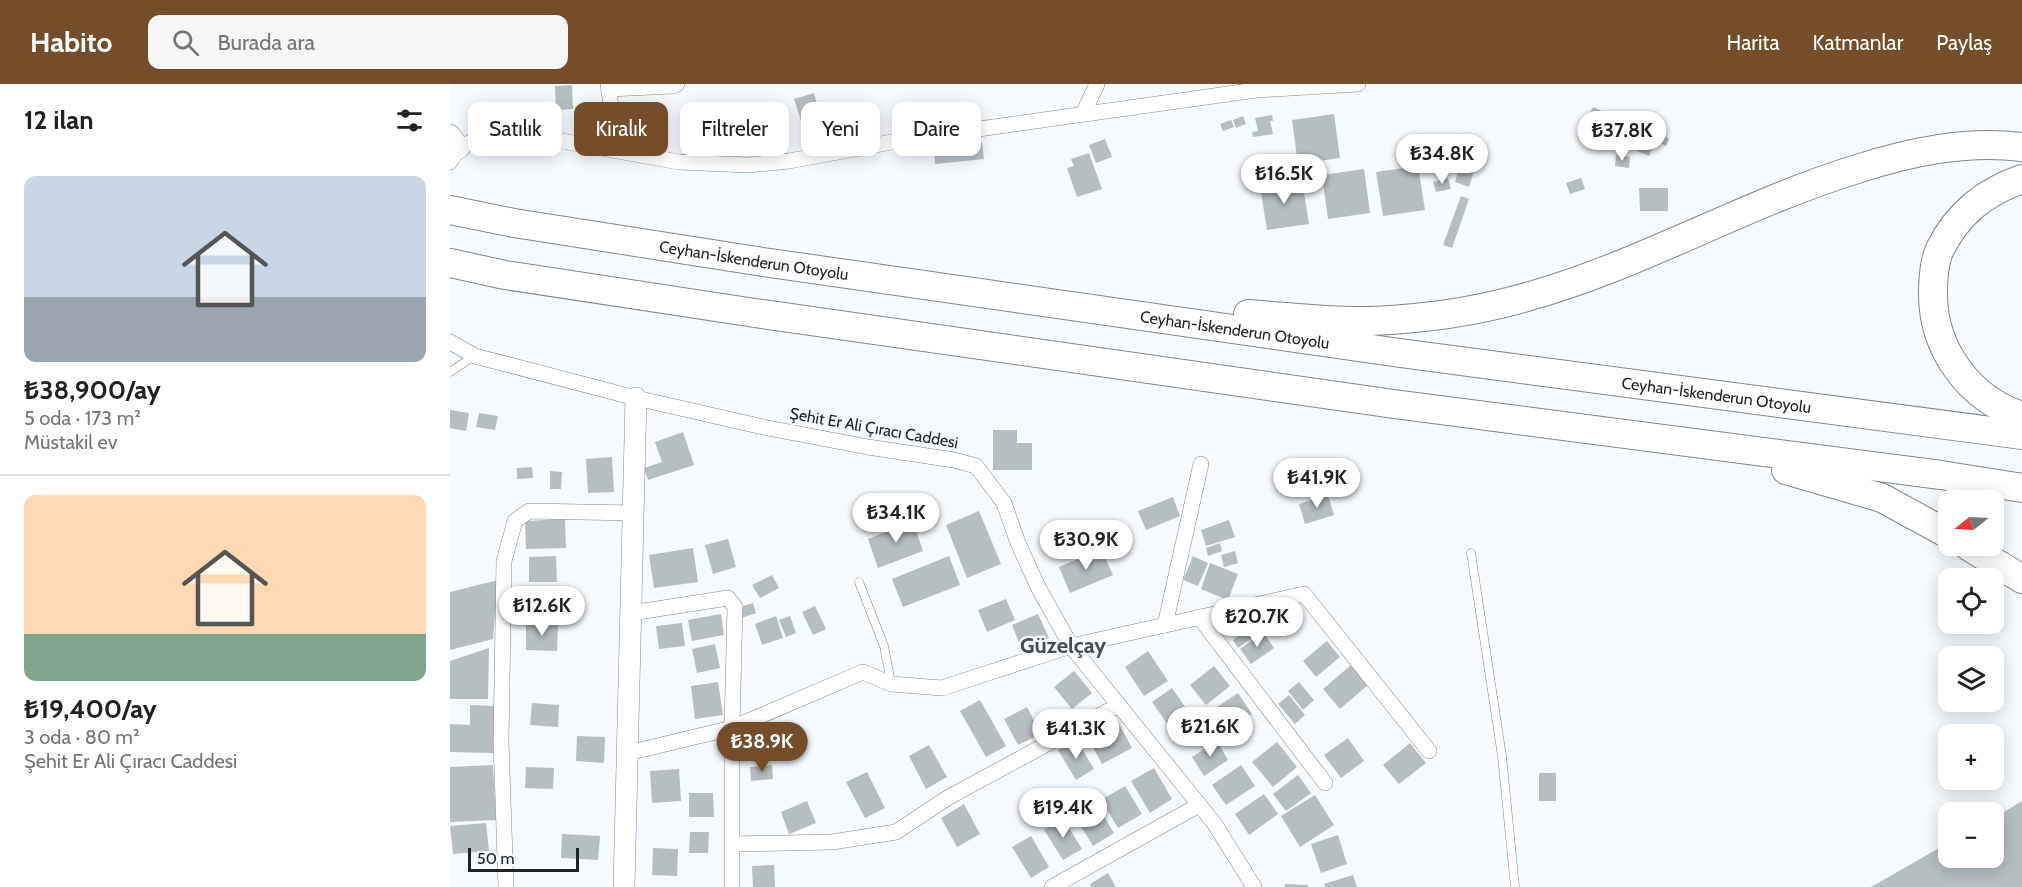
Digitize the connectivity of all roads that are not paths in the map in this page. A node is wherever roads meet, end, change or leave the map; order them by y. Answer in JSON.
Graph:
{"nodes":[{"id":1,"x":677,"y":84,"type":"edge"},
{"id":2,"x":1097,"y":84,"type":"edge"},
{"id":3,"x":1358,"y":84,"type":"edge"},
{"id":4,"x":1337,"y":85,"type":"edge"},
{"id":5,"x":609,"y":87,"type":"edge"},
{"id":6,"x":611,"y":102,"type":"edge"},
{"id":7,"x":1083,"y":114,"type":"junction"},
{"id":8,"x":574,"y":143,"type":"edge"},
{"id":9,"x":2022,"y":147,"type":"edge"},
{"id":10,"x":453,"y":148,"type":"edge"},
{"id":11,"x":648,"y":156,"type":"edge"},
{"id":12,"x":2022,"y":179,"type":"edge"},
{"id":13,"x":450,"y":210,"type":"edge"},
{"id":14,"x":450,"y":263,"type":"edge"},
{"id":15,"x":1007,"y":297,"type":"junction"},
{"id":16,"x":450,"y":342,"type":"edge"},
{"id":17,"x":475,"y":356,"type":"junction"},
{"id":18,"x":450,"y":372,"type":"edge"},
{"id":19,"x":636,"y":398,"type":"junction"},
{"id":20,"x":1394,"y":404,"type":"junction"},
{"id":21,"x":2022,"y":416,"type":"edge"},
{"id":22,"x":2022,"y":435,"type":"edge"},
{"id":23,"x":1201,"y":464,"type":"dead end"},
{"id":24,"x":2022,"y":488,"type":"edge"},
{"id":25,"x":633,"y":513,"type":"junction"},
{"id":26,"x":1938,"y":529,"type":"edge"},
{"id":27,"x":1472,"y":553,"type":"dead end"},
{"id":28,"x":1984,"y":556,"type":"edge"},
{"id":29,"x":2022,"y":579,"type":"edge"},
{"id":30,"x":859,"y":582,"type":"dead end"},
{"id":31,"x":631,"y":613,"type":"junction"},
{"id":32,"x":1199,"y":617,"type":"junction"},
{"id":33,"x":1164,"y":625,"type":"junction"},
{"id":34,"x":1071,"y":646,"type":"junction"},
{"id":35,"x":891,"y":684,"type":"junction"},
{"id":36,"x":1119,"y":705,"type":"junction"},
{"id":37,"x":732,"y":728,"type":"junction"},
{"id":38,"x":1428,"y":751,"type":"dead end"},
{"id":39,"x":627,"y":753,"type":"junction"},
{"id":40,"x":1325,"y":783,"type":"dead end"},
{"id":41,"x":1199,"y":805,"type":"junction"},
{"id":42,"x":733,"y":844,"type":"junction"},
{"id":43,"x":507,"y":887,"type":"edge"},
{"id":44,"x":624,"y":887,"type":"edge"},
{"id":45,"x":732,"y":887,"type":"edge"},
{"id":46,"x":1052,"y":887,"type":"edge"},
{"id":47,"x":1254,"y":887,"type":"edge"},
{"id":48,"x":1515,"y":887,"type":"edge"}],
"edges":[{"from":1,"to":5,"type":"street"},
{"from":2,"to":7,"type":"street"},
{"from":3,"to":4,"type":"street"},
{"from":4,"to":7,"type":"street"},
{"from":5,"to":6,"type":"street"},
{"from":7,"to":11,"type":"street"},
{"from":8,"to":10,"type":"street"},
{"from":9,"to":15,"type":"highway"},
{"from":12,"to":21,"type":"highway"},
{"from":13,"to":15,"type":"highway","name":"Ceyhan-İskenderun Otoyolu"},
{"from":14,"to":20,"type":"highway"},
{"from":15,"to":22,"type":"highway","name":"Ceyhan-İskenderun Otoyolu"},
{"from":16,"to":17,"type":"street","name":"Şehit Er Ali Çıracı Caddesi"},
{"from":17,"to":18,"type":"lane"},
{"from":17,"to":19,"type":"street","name":"Şehit Er Ali Çıracı Caddesi"},
{"from":19,"to":25,"type":"street"},
{"from":19,"to":34,"type":"street","name":"Şehit Er Ali Çıracı Caddesi"},
{"from":20,"to":24,"type":"highway"},
{"from":20,"to":26,"type":"highway"},
{"from":23,"to":33,"type":"street"},
{"from":25,"to":31,"type":"street"},
{"from":25,"to":43,"type":"street"},
{"from":27,"to":48,"type":"lane"},
{"from":28,"to":29,"type":"highway"},
{"from":30,"to":35,"type":"lane"},
{"from":31,"to":37,"type":"street"},
{"from":31,"to":39,"type":"street"},
{"from":32,"to":33,"type":"street"},
{"from":32,"to":38,"type":"street"},
{"from":32,"to":40,"type":"street"},
{"from":33,"to":34,"type":"street"},
{"from":34,"to":35,"type":"street"},
{"from":34,"to":36,"type":"street","name":"Şehit Er Ali Çıracı Caddesi"},
{"from":35,"to":37,"type":"street"},
{"from":36,"to":41,"type":"street","name":"Şehit Er Ali Çıracı Caddesi"},
{"from":36,"to":42,"type":"street"},
{"from":37,"to":39,"type":"street"},
{"from":37,"to":42,"type":"street"},
{"from":39,"to":44,"type":"street"},
{"from":41,"to":46,"type":"street"},
{"from":41,"to":47,"type":"street","name":"Şehit Er Ali Çıracı Caddesi"},
{"from":42,"to":45,"type":"street"}]}
